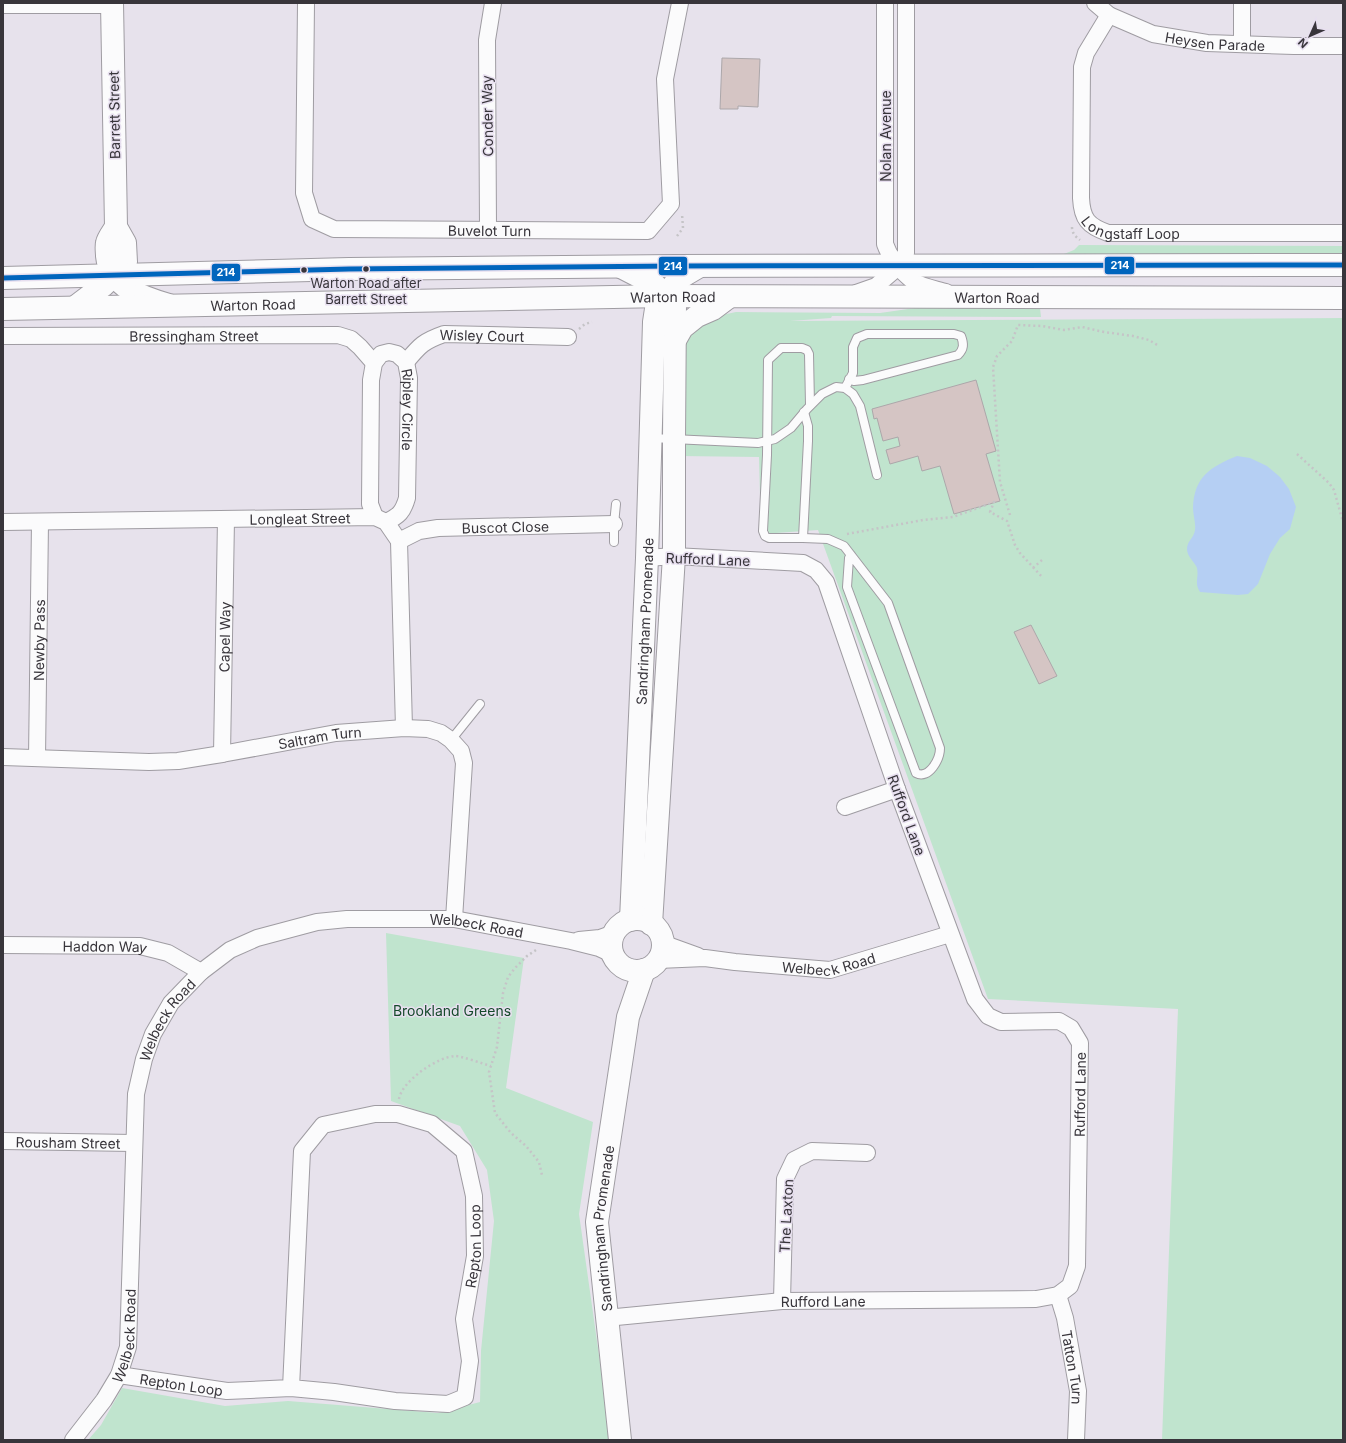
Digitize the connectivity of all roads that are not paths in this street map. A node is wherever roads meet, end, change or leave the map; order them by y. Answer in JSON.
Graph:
{"nodes":[{"id":1,"x":306,"y":3,"type":"edge"},
{"id":2,"x":493,"y":3,"type":"edge"},
{"id":3,"x":680,"y":3,"type":"edge"},
{"id":4,"x":885,"y":3,"type":"edge"},
{"id":5,"x":906,"y":3,"type":"edge"},
{"id":6,"x":1095,"y":3,"type":"edge"},
{"id":7,"x":1242,"y":3,"type":"edge"},
{"id":8,"x":112,"y":4,"type":"edge"},
{"id":9,"x":3,"y":5,"type":"edge"},
{"id":10,"x":1109,"y":15,"type":"junction"},
{"id":11,"x":1242,"y":44,"type":"junction"},
{"id":12,"x":1343,"y":46,"type":"edge"},
{"id":13,"x":488,"y":229,"type":"junction"},
{"id":14,"x":1343,"y":233,"type":"edge"},
{"id":15,"x":897,"y":265,"type":"junction"},
{"id":16,"x":1343,"y":265,"type":"edge"},
{"id":17,"x":700,"y":266,"type":"junction"},
{"id":18,"x":621,"y":267,"type":"junction"},
{"id":19,"x":113,"y":275,"type":"junction"},
{"id":20,"x":3,"y":278,"type":"edge"},
{"id":21,"x":665,"y":296,"type":"junction"},
{"id":22,"x":729,"y":297,"type":"junction"},
{"id":23,"x":848,"y":297,"type":"junction"},
{"id":24,"x":963,"y":297,"type":"junction"},
{"id":25,"x":1343,"y":298,"type":"edge"},
{"id":26,"x":172,"y":305,"type":"junction"},
{"id":27,"x":75,"y":307,"type":"junction"},
{"id":28,"x":3,"y":309,"type":"edge"},
{"id":29,"x":3,"y":336,"type":"edge"},
{"id":30,"x":568,"y":337,"type":"dead end"},
{"id":31,"x":674,"y":342,"type":"junction"},
{"id":32,"x":406,"y":362,"type":"junction"},
{"id":33,"x":374,"y":363,"type":"junction"},
{"id":34,"x":849,"y":379,"type":"junction"},
{"id":35,"x":845,"y":388,"type":"junction"},
{"id":36,"x":810,"y":405,"type":"junction"},
{"id":37,"x":804,"y":412,"type":"junction"},
{"id":38,"x":650,"y":438,"type":"junction"},
{"id":39,"x":674,"y":439,"type":"junction"},
{"id":40,"x":767,"y":441,"type":"junction"},
{"id":41,"x":877,"y":475,"type":"dead end"},
{"id":42,"x":616,"y":504,"type":"dead end"},
{"id":43,"x":226,"y":519,"type":"junction"},
{"id":44,"x":380,"y":519,"type":"junction"},
{"id":45,"x":3,"y":522,"type":"edge"},
{"id":46,"x":40,"y":522,"type":"junction"},
{"id":47,"x":614,"y":524,"type":"junction"},
{"id":48,"x":803,"y":538,"type":"junction"},
{"id":49,"x":399,"y":541,"type":"junction"},
{"id":50,"x":614,"y":542,"type":"dead end"},
{"id":51,"x":851,"y":555,"type":"junction"},
{"id":52,"x":674,"y":556,"type":"junction"},
{"id":53,"x":647,"y":558,"type":"junction"},
{"id":54,"x":480,"y":704,"type":"dead end"},
{"id":55,"x":404,"y":728,"type":"junction"},
{"id":56,"x":451,"y":740,"type":"junction"},
{"id":57,"x":222,"y":754,"type":"junction"},
{"id":58,"x":3,"y":756,"type":"edge"},
{"id":59,"x":37,"y":758,"type":"junction"},
{"id":60,"x":896,"y":789,"type":"junction"},
{"id":61,"x":845,"y":807,"type":"dead end"},
{"id":62,"x":454,"y":919,"type":"junction"},
{"id":63,"x":641,"y":922,"type":"junction"},
{"id":64,"x":614,"y":933,"type":"junction"},
{"id":65,"x":950,"y":934,"type":"junction"},
{"id":66,"x":571,"y":941,"type":"junction"},
{"id":67,"x":3,"y":946,"type":"edge"},
{"id":68,"x":640,"y":959,"type":"junction"},
{"id":69,"x":201,"y":972,"type":"junction"},
{"id":70,"x":3,"y":1141,"type":"edge"},
{"id":71,"x":134,"y":1143,"type":"junction"},
{"id":72,"x":867,"y":1152,"type":"dead end"},
{"id":73,"x":1058,"y":1295,"type":"junction"},
{"id":74,"x":782,"y":1301,"type":"junction"},
{"id":75,"x":606,"y":1318,"type":"junction"},
{"id":76,"x":119,"y":1375,"type":"junction"},
{"id":77,"x":290,"y":1388,"type":"junction"},
{"id":78,"x":74,"y":1440,"type":"edge"},
{"id":79,"x":620,"y":1440,"type":"edge"},
{"id":80,"x":1076,"y":1440,"type":"edge"}],
"edges":[{"from":1,"to":13,"type":"street","name":"Buvelot Turn"},
{"from":2,"to":13,"type":"street","name":"Conder Way"},
{"from":3,"to":13,"type":"street","name":"Buvelot Turn"},
{"from":4,"to":15,"type":"street","name":"Nolan Avenue"},
{"from":5,"to":15,"type":"street","name":"Nolan Avenue"},
{"from":6,"to":10,"type":"street","name":"Heysen Parade"},
{"from":7,"to":11,"type":"street"},
{"from":8,"to":9,"type":"street"},
{"from":8,"to":19,"type":"main road","name":"Barrett Street"},
{"from":10,"to":11,"type":"street","name":"Heysen Parade"},
{"from":10,"to":14,"type":"street","name":"Longstaff Loop"},
{"from":11,"to":12,"type":"street","name":"Heysen Parade"},
{"from":15,"to":16,"type":"main road"},
{"from":15,"to":17,"type":"main road"},
{"from":15,"to":23,"type":"street","name":"Nolan Avenue"},
{"from":15,"to":24,"type":"street","name":"Nolan Avenue"},
{"from":17,"to":18,"type":"main road"},
{"from":17,"to":21,"type":"main road","name":"Sandringham Promenade"},
{"from":18,"to":19,"type":"main road"},
{"from":18,"to":21,"type":"main road","name":"Sandringham Promenade"},
{"from":19,"to":20,"type":"main road"},
{"from":19,"to":26,"type":"main road"},
{"from":19,"to":27,"type":"main road","name":"Barrett Street"},
{"from":21,"to":22,"type":"main road","name":"Warton Road"},
{"from":21,"to":26,"type":"main road","name":"Warton Road"},
{"from":21,"to":31,"type":"main road","name":"Sandringham Promenade"},
{"from":21,"to":38,"type":"main road","name":"Sandringham Promenade"},
{"from":22,"to":23,"type":"main road","name":"Warton Road"},
{"from":22,"to":31,"type":"main road"},
{"from":23,"to":24,"type":"main road","name":"Warton Road"},
{"from":24,"to":25,"type":"main road","name":"Warton Road"},
{"from":26,"to":27,"type":"main road","name":"Warton Road"},
{"from":27,"to":28,"type":"main road","name":"Warton Road"},
{"from":29,"to":33,"type":"street","name":"Bressingham Street"},
{"from":30,"to":32,"type":"street","name":"Wisley Court"},
{"from":31,"to":39,"type":"main road","name":"Sandringham Promenade"},
{"from":32,"to":33,"type":"street","name":"Ripley Circle"},
{"from":32,"to":44,"type":"street","name":"Ripley Circle"},
{"from":33,"to":44,"type":"street"},
{"from":34,"to":34,"type":"lane"},
{"from":34,"to":35,"type":"lane"},
{"from":35,"to":36,"type":"lane"},
{"from":35,"to":41,"type":"lane"},
{"from":36,"to":37,"type":"lane"},
{"from":36,"to":40,"type":"lane"},
{"from":37,"to":40,"type":"lane"},
{"from":37,"to":48,"type":"lane"},
{"from":38,"to":39,"type":"lane"},
{"from":38,"to":53,"type":"main road","name":"Sandringham Promenade"},
{"from":39,"to":40,"type":"lane"},
{"from":39,"to":52,"type":"main road","name":"Sandringham Promenade"},
{"from":40,"to":48,"type":"lane"},
{"from":42,"to":47,"type":"lane"},
{"from":43,"to":44,"type":"street","name":"Longleat Street"},
{"from":43,"to":46,"type":"street","name":"Longleat Street"},
{"from":43,"to":57,"type":"street","name":"Capel Way"},
{"from":44,"to":49,"type":"street"},
{"from":45,"to":46,"type":"street","name":"Longleat Street"},
{"from":46,"to":59,"type":"street","name":"Newby Pass"},
{"from":47,"to":49,"type":"street","name":"Buscot Close"},
{"from":47,"to":50,"type":"lane"},
{"from":48,"to":51,"type":"lane"},
{"from":49,"to":55,"type":"street"},
{"from":51,"to":51,"type":"lane"},
{"from":52,"to":53,"type":"street","name":"Rufford Lane"},
{"from":52,"to":60,"type":"street","name":"Rufford Lane"},
{"from":52,"to":63,"type":"main road","name":"Sandringham Promenade"},
{"from":53,"to":63,"type":"main road","name":"Sandringham Promenade"},
{"from":54,"to":56,"type":"lane"},
{"from":55,"to":56,"type":"street","name":"Saltram Turn"},
{"from":55,"to":57,"type":"street","name":"Saltram Turn"},
{"from":56,"to":62,"type":"street","name":"Saltram Turn"},
{"from":57,"to":59,"type":"street","name":"Saltram Turn"},
{"from":58,"to":59,"type":"street","name":"Saltram Turn"},
{"from":60,"to":61,"type":"street"},
{"from":60,"to":65,"type":"street","name":"Rufford Lane"},
{"from":62,"to":66,"type":"street","name":"Welbeck Road"},
{"from":62,"to":69,"type":"street","name":"Welbeck Road"},
{"from":63,"to":64,"type":"main road"},
{"from":63,"to":68,"type":"main road"},
{"from":64,"to":66,"type":"street","name":"Welbeck Road"},
{"from":64,"to":68,"type":"main road","name":"Sandringham Promenade"},
{"from":65,"to":68,"type":"street","name":"Welbeck Road"},
{"from":65,"to":73,"type":"street","name":"Rufford Lane"},
{"from":66,"to":68,"type":"street","name":"Welbeck Road"},
{"from":67,"to":69,"type":"street","name":"Haddon Way"},
{"from":68,"to":75,"type":"main road","name":"Sandringham Promenade"},
{"from":69,"to":71,"type":"street","name":"Welbeck Road"},
{"from":70,"to":71,"type":"street","name":"Rousham Street"},
{"from":71,"to":76,"type":"street","name":"Welbeck Road"},
{"from":72,"to":74,"type":"street","name":"The Laxton"},
{"from":73,"to":74,"type":"street","name":"Rufford Lane"},
{"from":73,"to":80,"type":"street","name":"Tatton Turn"},
{"from":74,"to":75,"type":"street","name":"Rufford Lane"},
{"from":75,"to":79,"type":"main road","name":"Sandringham Promenade"},
{"from":76,"to":77,"type":"street","name":"Repton Loop"},
{"from":76,"to":78,"type":"street","name":"Welbeck Road"},
{"from":77,"to":77,"type":"street","name":"Repton Loop"}]}
